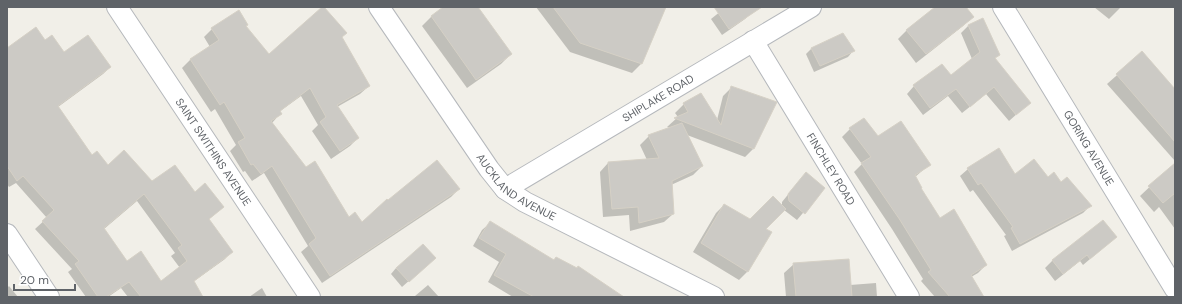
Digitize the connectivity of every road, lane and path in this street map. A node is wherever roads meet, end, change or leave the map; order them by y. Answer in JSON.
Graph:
{"nodes":[{"id":1,"x":117,"y":7,"type":"edge"},
{"id":2,"x":811,"y":7,"type":"edge"},
{"id":3,"x":1003,"y":7,"type":"edge"},
{"id":4,"x":385,"y":9,"type":"edge"},
{"id":5,"x":753,"y":41,"type":"junction"},
{"id":6,"x":504,"y":189,"type":"junction"},
{"id":7,"x":7,"y":234,"type":"edge"},
{"id":8,"x":1175,"y":289,"type":"edge"},
{"id":9,"x":49,"y":297,"type":"edge"},
{"id":10,"x":310,"y":297,"type":"edge"},
{"id":11,"x":714,"y":297,"type":"edge"},
{"id":12,"x":909,"y":297,"type":"edge"}],
"edges":[{"from":1,"to":10,"type":"street","name":"SAINT SWITHINS AVENUE"},
{"from":2,"to":5,"type":"street","name":"SHIPLAKE ROAD"},
{"from":3,"to":8,"type":"street","name":"GORING AVENUE"},
{"from":4,"to":6,"type":"street","name":"AUCKLAND AVENUE"},
{"from":5,"to":6,"type":"street","name":"SHIPLAKE ROAD"},
{"from":5,"to":12,"type":"street","name":"FINCHLEY ROAD"},
{"from":6,"to":11,"type":"street","name":"AUCKLAND AVENUE"},
{"from":7,"to":9,"type":"street"}]}
